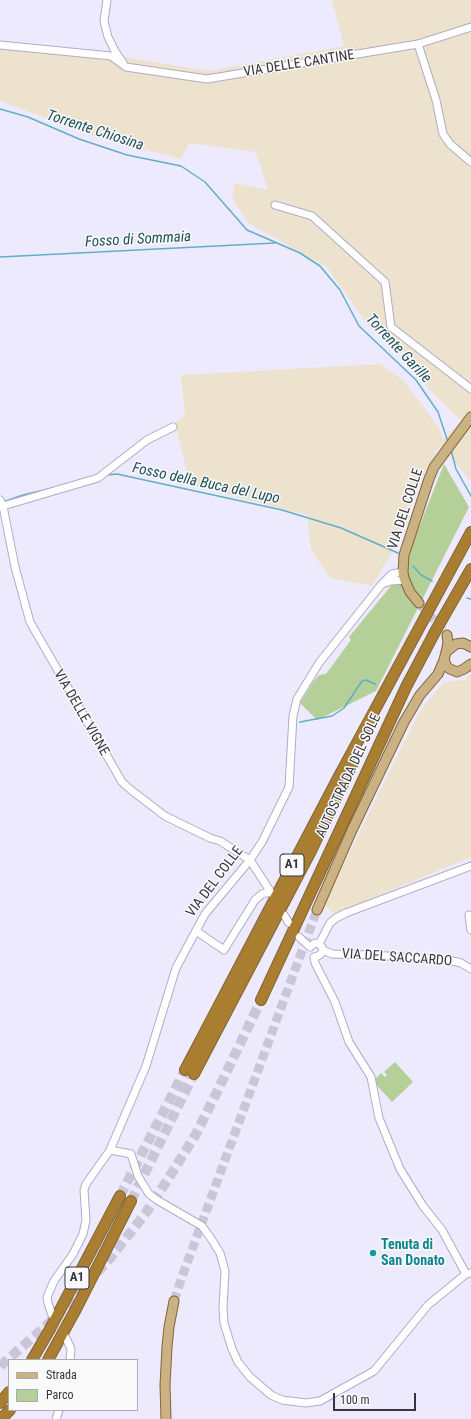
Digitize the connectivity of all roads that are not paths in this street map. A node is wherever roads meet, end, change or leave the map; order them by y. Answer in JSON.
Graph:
{"nodes":[{"id":1,"x":107,"y":0,"type":"edge"},
{"id":2,"x":471,"y":27,"type":"edge"},
{"id":3,"x":418,"y":44,"type":"junction"},
{"id":4,"x":0,"y":46,"type":"edge"},
{"id":5,"x":126,"y":67,"type":"junction"},
{"id":6,"x":471,"y":162,"type":"edge"},
{"id":7,"x":275,"y":205,"type":"dead end"},
{"id":8,"x":471,"y":389,"type":"edge"},
{"id":9,"x":471,"y":417,"type":"edge"},
{"id":10,"x":173,"y":427,"type":"dead end"},
{"id":11,"x":2,"y":503,"type":"edge"},
{"id":12,"x":471,"y":532,"type":"edge"},
{"id":13,"x":471,"y":569,"type":"edge"},
{"id":14,"x":404,"y":576,"type":"junction"},
{"id":15,"x":419,"y":603,"type":"tunnel mouth"},
{"id":16,"x":467,"y":645,"type":"edge"},
{"id":17,"x":445,"y":656,"type":"junction"},
{"id":18,"x":471,"y":664,"type":"edge"},
{"id":19,"x":453,"y":671,"type":"junction"},
{"id":20,"x":438,"y":674,"type":"junction"},
{"id":21,"x":250,"y":860,"type":"junction"},
{"id":22,"x":471,"y":866,"type":"edge"},
{"id":23,"x":317,"y":910,"type":"tunnel mouth"},
{"id":24,"x":284,"y":915,"type":"dead end"},
{"id":25,"x":469,"y":915,"type":"dead end"},
{"id":26,"x":289,"y":923,"type":"dead end"},
{"id":27,"x":471,"y":930,"type":"edge"},
{"id":28,"x":196,"y":931,"type":"junction"},
{"id":29,"x":299,"y":937,"type":"dead end"},
{"id":30,"x":310,"y":947,"type":"junction"},
{"id":31,"x":321,"y":947,"type":"junction"},
{"id":32,"x":314,"y":956,"type":"junction"},
{"id":33,"x":471,"y":968,"type":"edge"},
{"id":34,"x":261,"y":1000,"type":"tunnel mouth"},
{"id":35,"x":190,"y":1072,"type":"tunnel mouth"},
{"id":36,"x":110,"y":1150,"type":"junction"},
{"id":37,"x":120,"y":1196,"type":"tunnel mouth"},
{"id":38,"x":131,"y":1201,"type":"tunnel mouth"},
{"id":39,"x":468,"y":1274,"type":"edge"},
{"id":40,"x":174,"y":1301,"type":"tunnel mouth"},
{"id":41,"x":52,"y":1315,"type":"dead end"},
{"id":42,"x":65,"y":1336,"type":"dead end"},
{"id":43,"x":33,"y":1359,"type":"edge"},
{"id":44,"x":49,"y":1359,"type":"edge"},
{"id":45,"x":70,"y":1359,"type":"edge"},
{"id":46,"x":8,"y":1393,"type":"edge"},
{"id":47,"x":0,"y":1403,"type":"edge"},
{"id":48,"x":9,"y":1411,"type":"edge"},
{"id":49,"x":1,"y":1419,"type":"edge"},
{"id":50,"x":166,"y":1419,"type":"edge"}],
"edges":[{"from":1,"to":5,"type":"street"},
{"from":2,"to":3,"type":"street","name":"VIA DELLE CANTINE"},
{"from":3,"to":5,"type":"street","name":"VIA DELLE CANTINE"},
{"from":3,"to":6,"type":"street"},
{"from":4,"to":5,"type":"street","name":"VIA DELLE CANTINE"},
{"from":7,"to":8,"type":"street"},
{"from":9,"to":14,"type":"main road","name":"VIA DEL COLLE"},
{"from":10,"to":11,"type":"street"},
{"from":11,"to":21,"type":"street","name":"VIA DELLE VIGNE"},
{"from":12,"to":35,"type":"highway","name":"AUTOSTRADA DEL SOLE","number":"A1"},
{"from":13,"to":34,"type":"highway","name":"AUTOSTRADA DEL SOLE","number":"A1"},
{"from":14,"to":15,"type":"main road"},
{"from":14,"to":21,"type":"street","name":"VIA DEL COLLE"},
{"from":16,"to":17,"type":"main road"},
{"from":16,"to":17,"type":"main road"},
{"from":17,"to":19,"type":"main road"},
{"from":17,"to":20,"type":"main road"},
{"from":18,"to":19,"type":"main road"},
{"from":19,"to":20,"type":"main road"},
{"from":20,"to":23,"type":"main road"},
{"from":21,"to":28,"type":"street","name":"VIA DEL COLLE"},
{"from":21,"to":28,"type":"street"},
{"from":22,"to":31,"type":"street"},
{"from":24,"to":26,"type":"street"},
{"from":25,"to":27,"type":"street"},
{"from":28,"to":36,"type":"street","name":"VIA DEL COLLE"},
{"from":29,"to":30,"type":"street"},
{"from":30,"to":31,"type":"street"},
{"from":30,"to":32,"type":"street"},
{"from":31,"to":32,"type":"street"},
{"from":31,"to":33,"type":"street","name":"VIA DEL SACCARDO"},
{"from":32,"to":39,"type":"street"},
{"from":36,"to":39,"type":"street"},
{"from":36,"to":41,"type":"street","name":"VIA DEL COLLE"},
{"from":37,"to":43,"type":"highway","number":"A1"},
{"from":38,"to":44,"type":"highway","number":"A1"},
{"from":40,"to":50,"type":"main road"},
{"from":42,"to":45,"type":"street"},
{"from":46,"to":47,"type":"highway"},
{"from":48,"to":49,"type":"highway"}]}
